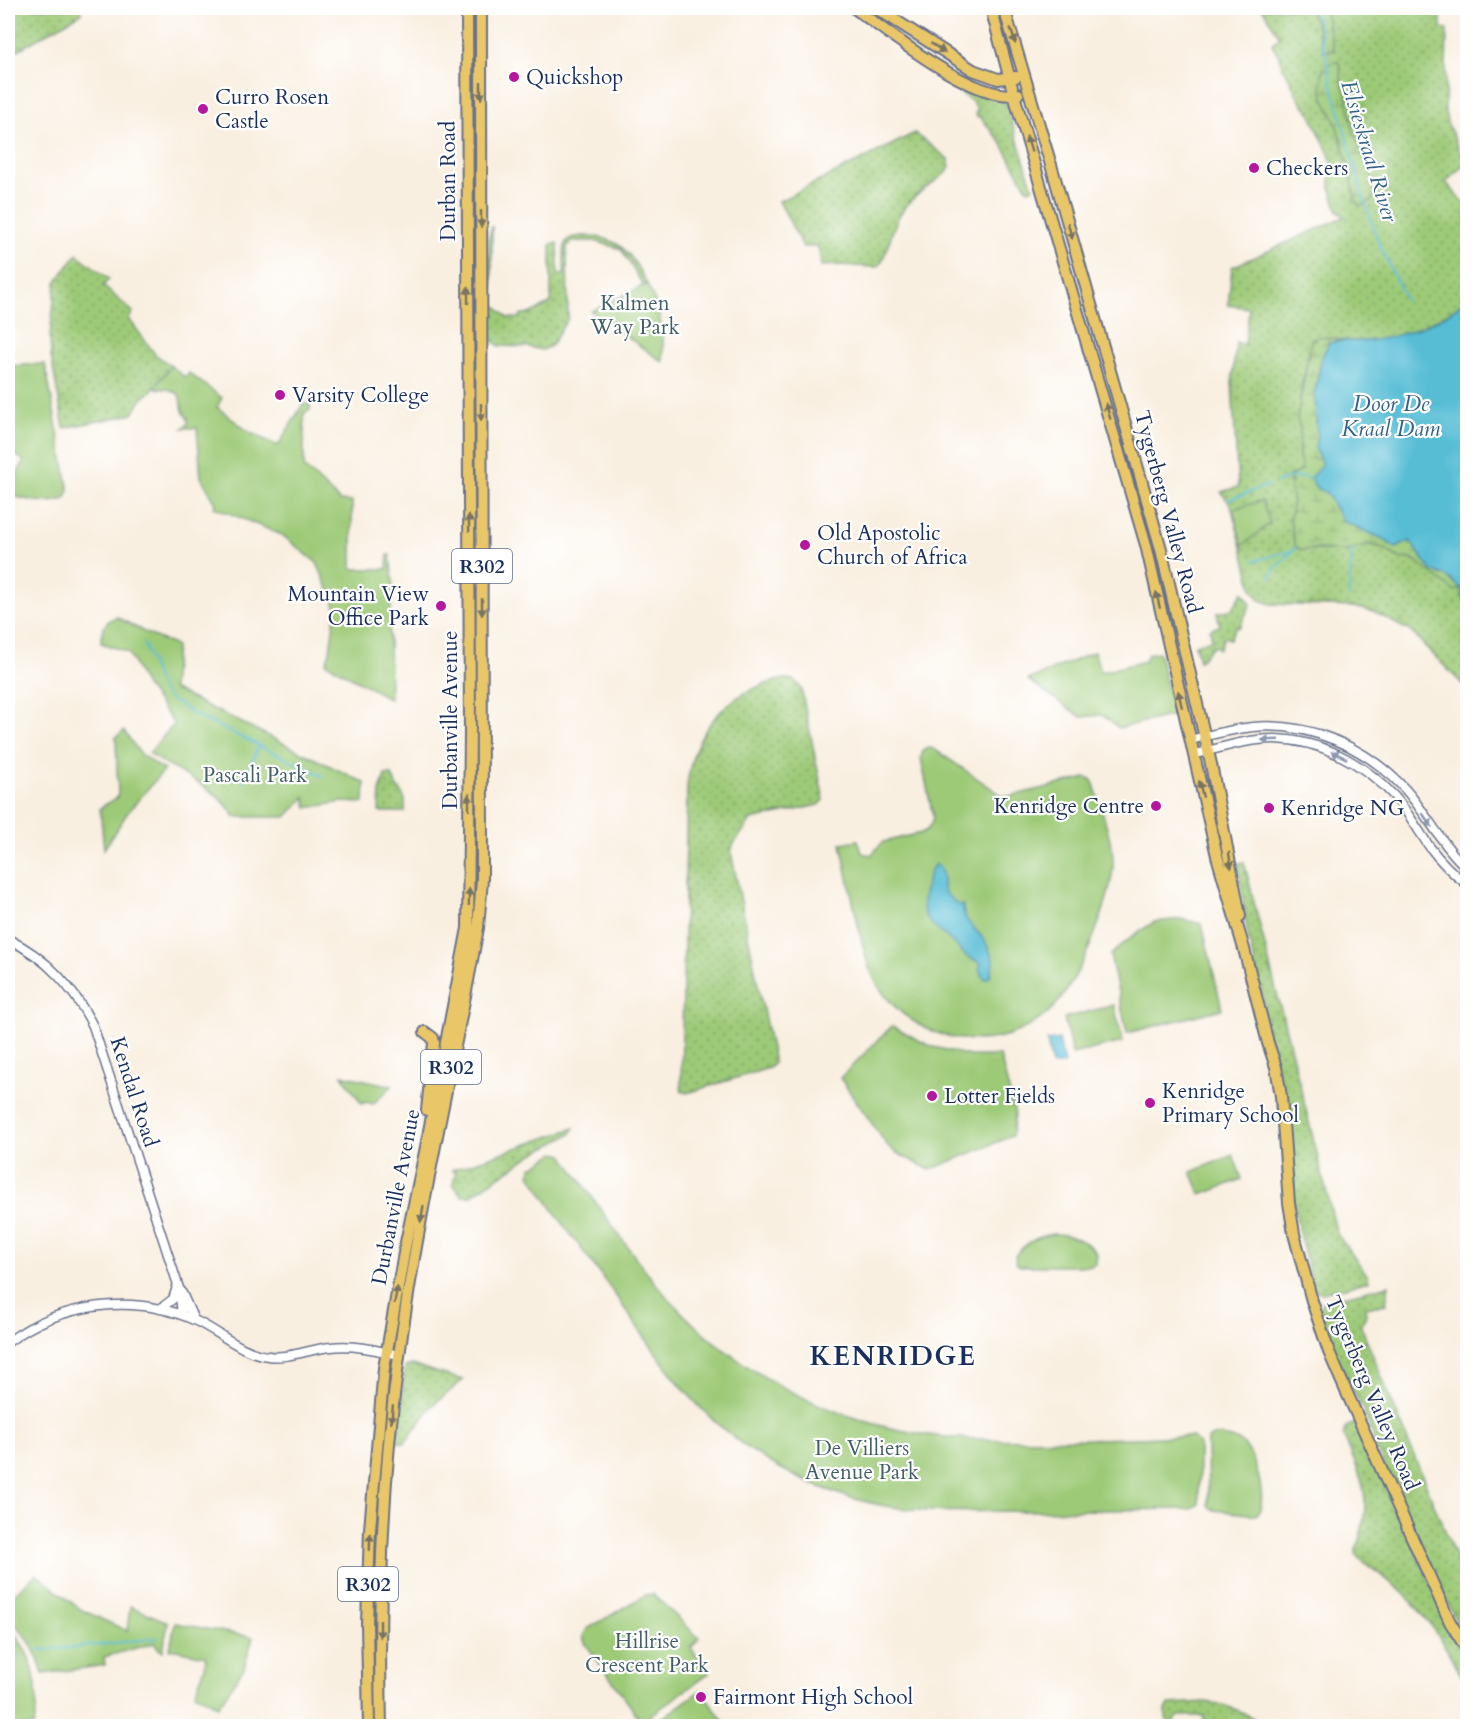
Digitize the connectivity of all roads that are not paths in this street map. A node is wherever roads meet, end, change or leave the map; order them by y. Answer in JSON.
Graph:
{"nodes":[{"id":1,"x":467,"y":8,"type":"edge"},
{"id":2,"x":481,"y":8,"type":"edge"},
{"id":3,"x":854,"y":8,"type":"edge"},
{"id":4,"x":876,"y":8,"type":"edge"},
{"id":5,"x":991,"y":8,"type":"edge"},
{"id":6,"x":1004,"y":8,"type":"edge"},
{"id":7,"x":890,"y":16,"type":"junction"},
{"id":8,"x":912,"y":48,"type":"junction"},
{"id":9,"x":1005,"y":61,"type":"junction"},
{"id":10,"x":965,"y":66,"type":"junction"},
{"id":11,"x":1025,"y":75,"type":"junction"},
{"id":12,"x":1010,"y":79,"type":"junction"},
{"id":13,"x":1030,"y":91,"type":"junction"},
{"id":14,"x":1014,"y":95,"type":"junction"},
{"id":15,"x":468,"y":354,"type":"joint"},
{"id":16,"x":481,"y":354,"type":"joint"},
{"id":17,"x":1204,"y":737,"type":"junction"},
{"id":18,"x":1190,"y":740,"type":"junction"},
{"id":19,"x":1208,"y":751,"type":"junction"},
{"id":20,"x":1193,"y":755,"type":"junction"},
{"id":21,"x":1467,"y":869,"type":"edge"},
{"id":22,"x":1467,"y":885,"type":"edge"},
{"id":23,"x":8,"y":939,"type":"edge"},
{"id":24,"x":1244,"y":948,"type":"junction"},
{"id":25,"x":425,"y":1032,"type":"dead end"},
{"id":26,"x":425,"y":1152,"type":"junction"},
{"id":27,"x":178,"y":1286,"type":"junction"},
{"id":28,"x":160,"y":1309,"type":"junction"},
{"id":29,"x":182,"y":1315,"type":"junction"},
{"id":30,"x":194,"y":1320,"type":"junction"},
{"id":31,"x":8,"y":1342,"type":"edge"},
{"id":32,"x":386,"y":1353,"type":"junction"},
{"id":33,"x":399,"y":1355,"type":"junction"},
{"id":34,"x":1467,"y":1651,"type":"edge"},
{"id":35,"x":369,"y":1726,"type":"edge"},
{"id":36,"x":381,"y":1726,"type":"edge"}],
"edges":[{"from":15,"to":1,"type":"main road","name":"Durban Road","number":"R302","one_way":true},
{"from":2,"to":16,"type":"main road","name":"Durban Road","number":"R302","one_way":true},
{"from":3,"to":8,"type":"main road"},
{"from":4,"to":7,"type":"main road"},
{"from":5,"to":9,"type":"main road","name":"Tygerberg Valley Road"},
{"from":6,"to":11,"type":"main road","name":"Tygerberg Valley Road","one_way":true},
{"from":7,"to":8,"type":"main road"},
{"from":7,"to":10,"type":"main road","one_way":true},
{"from":8,"to":14,"type":"main road"},
{"from":9,"to":10,"type":"main road"},
{"from":9,"to":12,"type":"main road","name":"Tygerberg Valley Road"},
{"from":10,"to":12,"type":"main road"},
{"from":11,"to":12,"type":"main road"},
{"from":11,"to":13,"type":"main road","name":"Tygerberg Valley Road"},
{"from":12,"to":14,"type":"main road","name":"Tygerberg Valley Road"},
{"from":13,"to":14,"type":"main road"},
{"from":13,"to":17,"type":"main road","name":"Tygerberg Valley Road","one_way":true},
{"from":18,"to":14,"type":"main road","name":"Tygerberg Valley Road","one_way":true},
{"from":26,"to":15,"type":"main road","name":"Durbanville Avenue","number":"R302","one_way":true},
{"from":16,"to":33,"type":"main road","name":"Durbanville Avenue","number":"R302","one_way":true},
{"from":17,"to":18,"type":"street"},
{"from":17,"to":19,"type":"main road","name":"Tygerberg Valley Road"},
{"from":17,"to":21,"type":"street","one_way":true},
{"from":18,"to":20,"type":"main road","name":"Tygerberg Valley Road"},
{"from":19,"to":20,"type":"street"},
{"from":22,"to":19,"type":"street","one_way":true},
{"from":19,"to":24,"type":"main road","name":"Tygerberg Valley Road","one_way":true},
{"from":24,"to":20,"type":"main road","name":"Tygerberg Valley Road","one_way":true},
{"from":23,"to":27,"type":"street","name":"Kendal Road"},
{"from":24,"to":34,"type":"main road","name":"Tygerberg Valley Road"},
{"from":25,"to":26,"type":"main road"},
{"from":32,"to":26,"type":"main road","name":"Durbanville Avenue","number":"R302","one_way":true},
{"from":27,"to":28,"type":"street"},
{"from":27,"to":29,"type":"street","name":"Kendal Road"},
{"from":27,"to":30,"type":"street","name":"Kendal Road"},
{"from":28,"to":29,"type":"street"},
{"from":28,"to":31,"type":"street"},
{"from":29,"to":30,"type":"street"},
{"from":30,"to":32,"type":"street"},
{"from":32,"to":33,"type":"street"},
{"from":35,"to":32,"type":"main road","name":"Durbanville Avenue","number":"R302","one_way":true},
{"from":33,"to":36,"type":"main road","name":"Durbanville Avenue","number":"R302","one_way":true}]}
